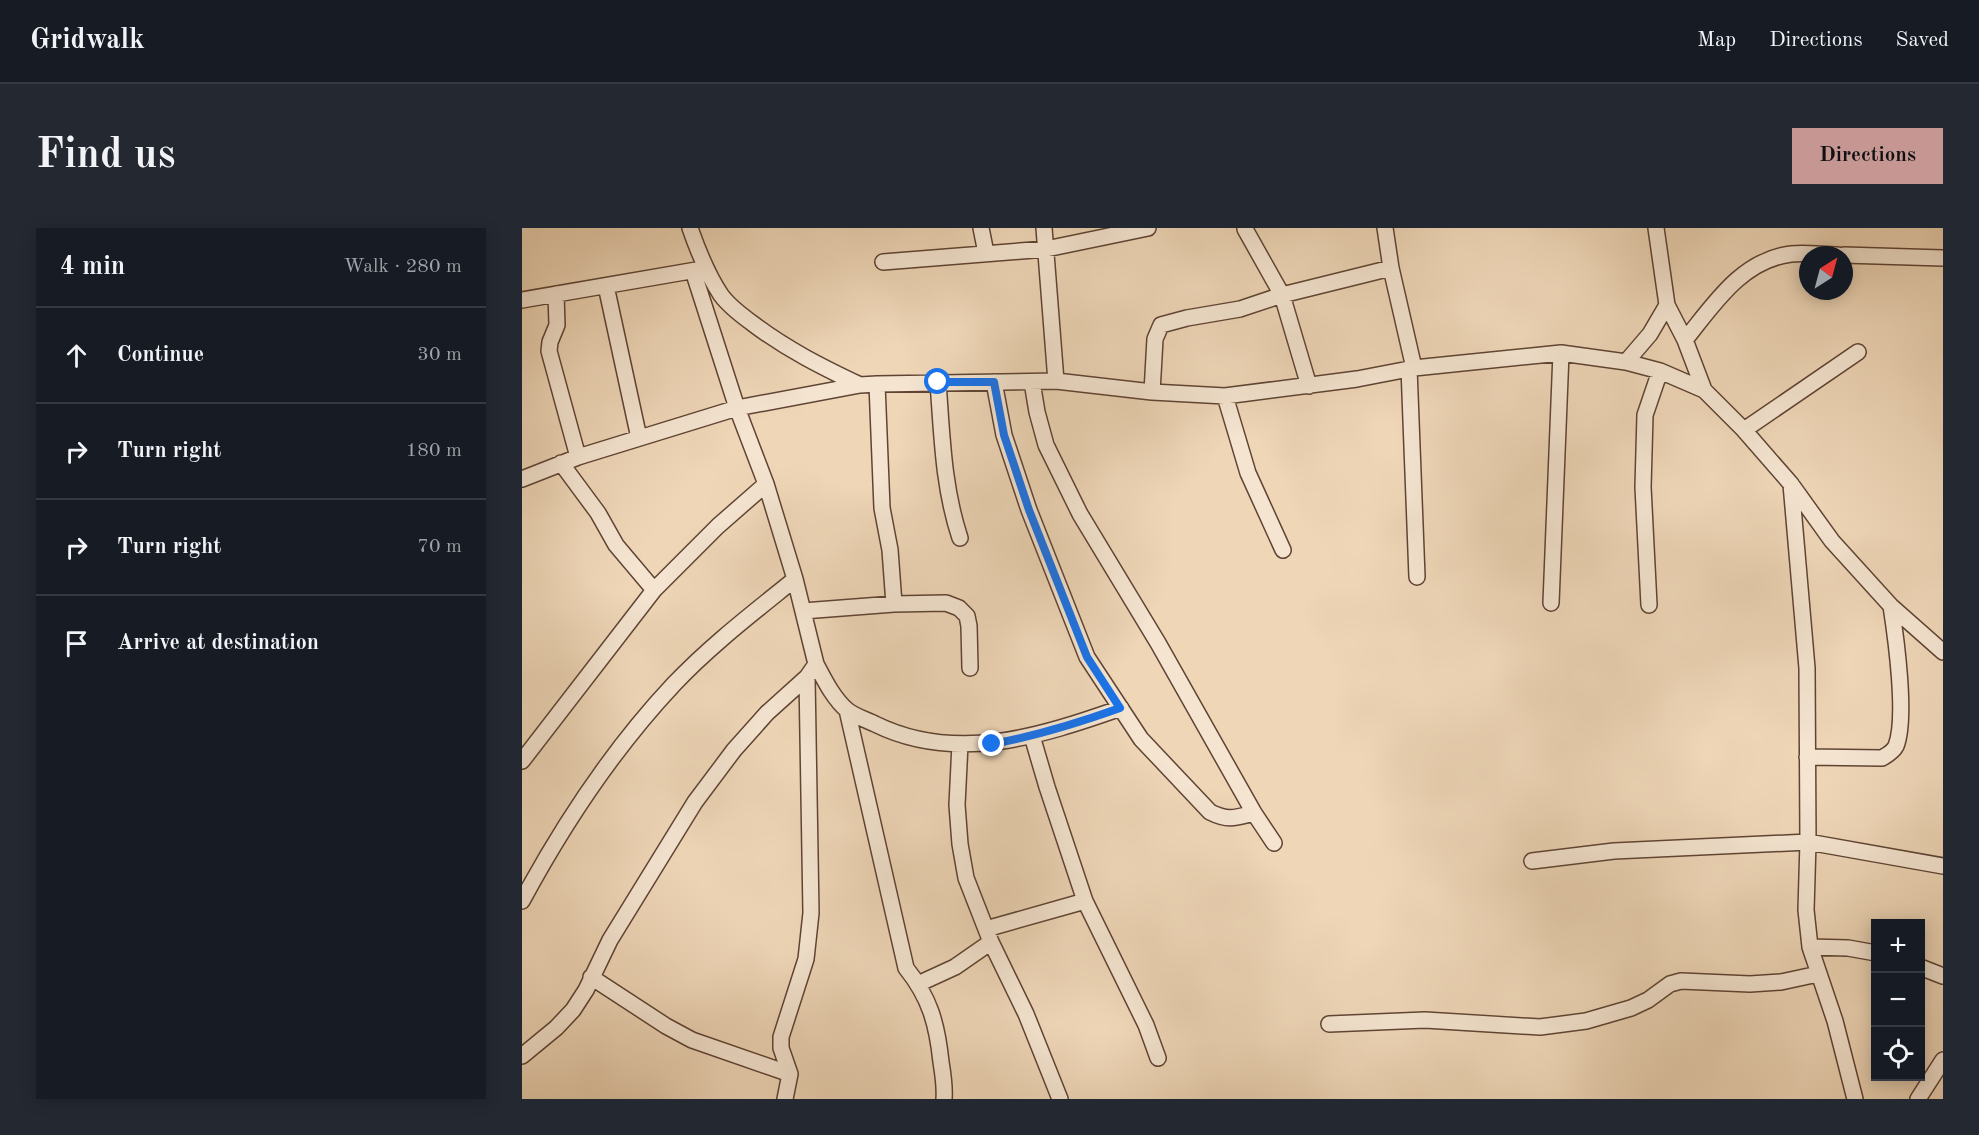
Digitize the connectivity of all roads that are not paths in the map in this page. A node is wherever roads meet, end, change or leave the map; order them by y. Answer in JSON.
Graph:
{"nodes":[{"id":1,"x":690,"y":228,"type":"edge"},
{"id":2,"x":981,"y":228,"type":"edge"},
{"id":3,"x":1044,"y":228,"type":"edge"},
{"id":4,"x":1148,"y":228,"type":"edge"},
{"id":5,"x":1385,"y":228,"type":"edge"},
{"id":6,"x":1656,"y":228,"type":"edge"},
{"id":7,"x":1245,"y":229,"type":"edge"},
{"id":8,"x":1046,"y":249,"type":"junction"},
{"id":9,"x":986,"y":253,"type":"junction"},
{"id":10,"x":1799,"y":254,"type":"edge"},
{"id":11,"x":1853,"y":255,"type":"edge"},
{"id":12,"x":1943,"y":258,"type":"edge"},
{"id":13,"x":883,"y":262,"type":"dead end"},
{"id":14,"x":1391,"y":268,"type":"junction"},
{"id":15,"x":699,"y":269,"type":"junction"},
{"id":16,"x":606,"y":286,"type":"junction"},
{"id":17,"x":556,"y":294,"type":"junction"},
{"id":18,"x":1282,"y":295,"type":"junction"},
{"id":19,"x":522,"y":300,"type":"edge"},
{"id":20,"x":1667,"y":305,"type":"junction"},
{"id":21,"x":1685,"y":340,"type":"junction"},
{"id":22,"x":1858,"y":352,"type":"dead end"},
{"id":23,"x":1561,"y":353,"type":"junction"},
{"id":24,"x":1626,"y":362,"type":"junction"},
{"id":25,"x":1411,"y":368,"type":"junction"},
{"id":26,"x":1660,"y":371,"type":"junction"},
{"id":27,"x":1056,"y":381,"type":"junction"},
{"id":28,"x":938,"y":382,"type":"junction"},
{"id":29,"x":994,"y":382,"type":"junction"},
{"id":30,"x":1032,"y":382,"type":"junction"},
{"id":31,"x":877,"y":384,"type":"junction"},
{"id":32,"x":860,"y":385,"type":"junction"},
{"id":33,"x":1309,"y":386,"type":"junction"},
{"id":34,"x":1704,"y":390,"type":"junction"},
{"id":35,"x":1152,"y":392,"type":"junction"},
{"id":36,"x":1225,"y":396,"type":"junction"},
{"id":37,"x":737,"y":408,"type":"junction"},
{"id":38,"x":1744,"y":430,"type":"junction"},
{"id":39,"x":639,"y":438,"type":"junction"},
{"id":40,"x":578,"y":457,"type":"junction"},
{"id":41,"x":561,"y":463,"type":"junction"},
{"id":42,"x":523,"y":476,"type":"edge"},
{"id":43,"x":766,"y":484,"type":"junction"},
{"id":44,"x":1791,"y":484,"type":"junction"},
{"id":45,"x":960,"y":538,"type":"dead end"},
{"id":46,"x":1283,"y":550,"type":"dead end"},
{"id":47,"x":1417,"y":577,"type":"dead end"},
{"id":48,"x":795,"y":579,"type":"junction"},
{"id":49,"x":654,"y":590,"type":"junction"},
{"id":50,"x":1551,"y":603,"type":"dead end"},
{"id":51,"x":894,"y":604,"type":"junction"},
{"id":52,"x":1649,"y":605,"type":"dead end"},
{"id":53,"x":1891,"y":606,"type":"junction"},
{"id":54,"x":803,"y":611,"type":"junction"},
{"id":55,"x":1943,"y":652,"type":"edge"},
{"id":56,"x":816,"y":664,"type":"junction"},
{"id":57,"x":970,"y":668,"type":"dead end"},
{"id":58,"x":807,"y":677,"type":"junction"},
{"id":59,"x":1120,"y":708,"type":"junction"},
{"id":60,"x":847,"y":710,"type":"junction"},
{"id":61,"x":1032,"y":736,"type":"junction"},
{"id":62,"x":960,"y":744,"type":"junction"},
{"id":63,"x":1807,"y":757,"type":"junction"},
{"id":64,"x":522,"y":761,"type":"edge"},
{"id":65,"x":1254,"y":813,"type":"junction"},
{"id":66,"x":1808,"y":842,"type":"junction"},
{"id":67,"x":1274,"y":843,"type":"dead end"},
{"id":68,"x":1532,"y":861,"type":"dead end"},
{"id":69,"x":1943,"y":866,"type":"edge"},
{"id":70,"x":522,"y":901,"type":"edge"},
{"id":71,"x":1085,"y":901,"type":"junction"},
{"id":72,"x":988,"y":935,"type":"junction"},
{"id":73,"x":1810,"y":947,"type":"junction"},
{"id":74,"x":1871,"y":952,"type":"edge"},
{"id":75,"x":1925,"y":970,"type":"edge"},
{"id":76,"x":1818,"y":974,"type":"junction"},
{"id":77,"x":1943,"y":976,"type":"edge"},
{"id":78,"x":591,"y":977,"type":"junction"},
{"id":79,"x":918,"y":984,"type":"junction"},
{"id":80,"x":1329,"y":1024,"type":"dead end"},
{"id":81,"x":522,"y":1056,"type":"edge"},
{"id":82,"x":1158,"y":1058,"type":"dead end"},
{"id":83,"x":1940,"y":1070,"type":"edge"},
{"id":84,"x":790,"y":1074,"type":"junction"},
{"id":85,"x":785,"y":1099,"type":"edge"},
{"id":86,"x":944,"y":1099,"type":"edge"},
{"id":87,"x":1060,"y":1099,"type":"edge"},
{"id":88,"x":1854,"y":1099,"type":"edge"},
{"id":89,"x":1918,"y":1099,"type":"edge"}],
"edges":[{"from":1,"to":15,"type":"street"},
{"from":2,"to":9,"type":"street"},
{"from":3,"to":8,"type":"street"},
{"from":4,"to":8,"type":"street"},
{"from":5,"to":14,"type":"street"},
{"from":6,"to":20,"type":"street"},
{"from":7,"to":18,"type":"street"},
{"from":8,"to":9,"type":"street"},
{"from":8,"to":27,"type":"street"},
{"from":9,"to":13,"type":"street"},
{"from":10,"to":21,"type":"street"},
{"from":11,"to":12,"type":"street"},
{"from":14,"to":18,"type":"street"},
{"from":14,"to":25,"type":"street"},
{"from":15,"to":16,"type":"street"},
{"from":15,"to":32,"type":"street"},
{"from":15,"to":37,"type":"street"},
{"from":16,"to":17,"type":"street"},
{"from":16,"to":39,"type":"street"},
{"from":17,"to":19,"type":"street"},
{"from":17,"to":40,"type":"street"},
{"from":18,"to":33,"type":"street"},
{"from":18,"to":35,"type":"street"},
{"from":20,"to":21,"type":"street"},
{"from":20,"to":24,"type":"street"},
{"from":21,"to":34,"type":"street"},
{"from":22,"to":38,"type":"street"},
{"from":23,"to":24,"type":"street"},
{"from":23,"to":25,"type":"street"},
{"from":23,"to":50,"type":"street"},
{"from":24,"to":26,"type":"street"},
{"from":25,"to":33,"type":"street"},
{"from":25,"to":47,"type":"street"},
{"from":26,"to":34,"type":"street"},
{"from":26,"to":52,"type":"street"},
{"from":27,"to":30,"type":"street"},
{"from":27,"to":35,"type":"street"},
{"from":28,"to":29,"type":"street"},
{"from":28,"to":31,"type":"street"},
{"from":28,"to":45,"type":"street"},
{"from":29,"to":30,"type":"street"},
{"from":29,"to":59,"type":"street"},
{"from":30,"to":65,"type":"street"},
{"from":31,"to":32,"type":"street"},
{"from":31,"to":51,"type":"street"},
{"from":32,"to":37,"type":"street"},
{"from":33,"to":36,"type":"street"},
{"from":34,"to":38,"type":"street"},
{"from":35,"to":36,"type":"street"},
{"from":36,"to":46,"type":"street"},
{"from":37,"to":39,"type":"street"},
{"from":37,"to":43,"type":"street"},
{"from":38,"to":44,"type":"street"},
{"from":39,"to":40,"type":"street"},
{"from":40,"to":41,"type":"street"},
{"from":41,"to":42,"type":"street"},
{"from":41,"to":49,"type":"street"},
{"from":43,"to":48,"type":"street"},
{"from":43,"to":49,"type":"street"},
{"from":44,"to":53,"type":"street"},
{"from":44,"to":63,"type":"street"},
{"from":48,"to":54,"type":"street"},
{"from":48,"to":70,"type":"street"},
{"from":49,"to":64,"type":"street"},
{"from":51,"to":54,"type":"street"},
{"from":51,"to":57,"type":"street"},
{"from":53,"to":55,"type":"street"},
{"from":53,"to":63,"type":"street"},
{"from":54,"to":56,"type":"street"},
{"from":56,"to":58,"type":"street"},
{"from":56,"to":60,"type":"street"},
{"from":58,"to":78,"type":"street"},
{"from":58,"to":84,"type":"street"},
{"from":59,"to":61,"type":"street"},
{"from":59,"to":65,"type":"street"},
{"from":60,"to":62,"type":"street"},
{"from":60,"to":79,"type":"street"},
{"from":61,"to":62,"type":"street"},
{"from":61,"to":71,"type":"street"},
{"from":62,"to":72,"type":"street"},
{"from":63,"to":66,"type":"street"},
{"from":65,"to":67,"type":"street"},
{"from":66,"to":68,"type":"street"},
{"from":66,"to":69,"type":"street"},
{"from":66,"to":73,"type":"street"},
{"from":71,"to":72,"type":"street"},
{"from":71,"to":82,"type":"street"},
{"from":72,"to":79,"type":"street"},
{"from":72,"to":87,"type":"street"},
{"from":73,"to":74,"type":"street"},
{"from":73,"to":76,"type":"street"},
{"from":75,"to":77,"type":"street"},
{"from":76,"to":80,"type":"street"},
{"from":76,"to":88,"type":"street"},
{"from":78,"to":81,"type":"street"},
{"from":78,"to":84,"type":"street"},
{"from":79,"to":86,"type":"street"},
{"from":83,"to":89,"type":"street"},
{"from":84,"to":85,"type":"street"}]}
